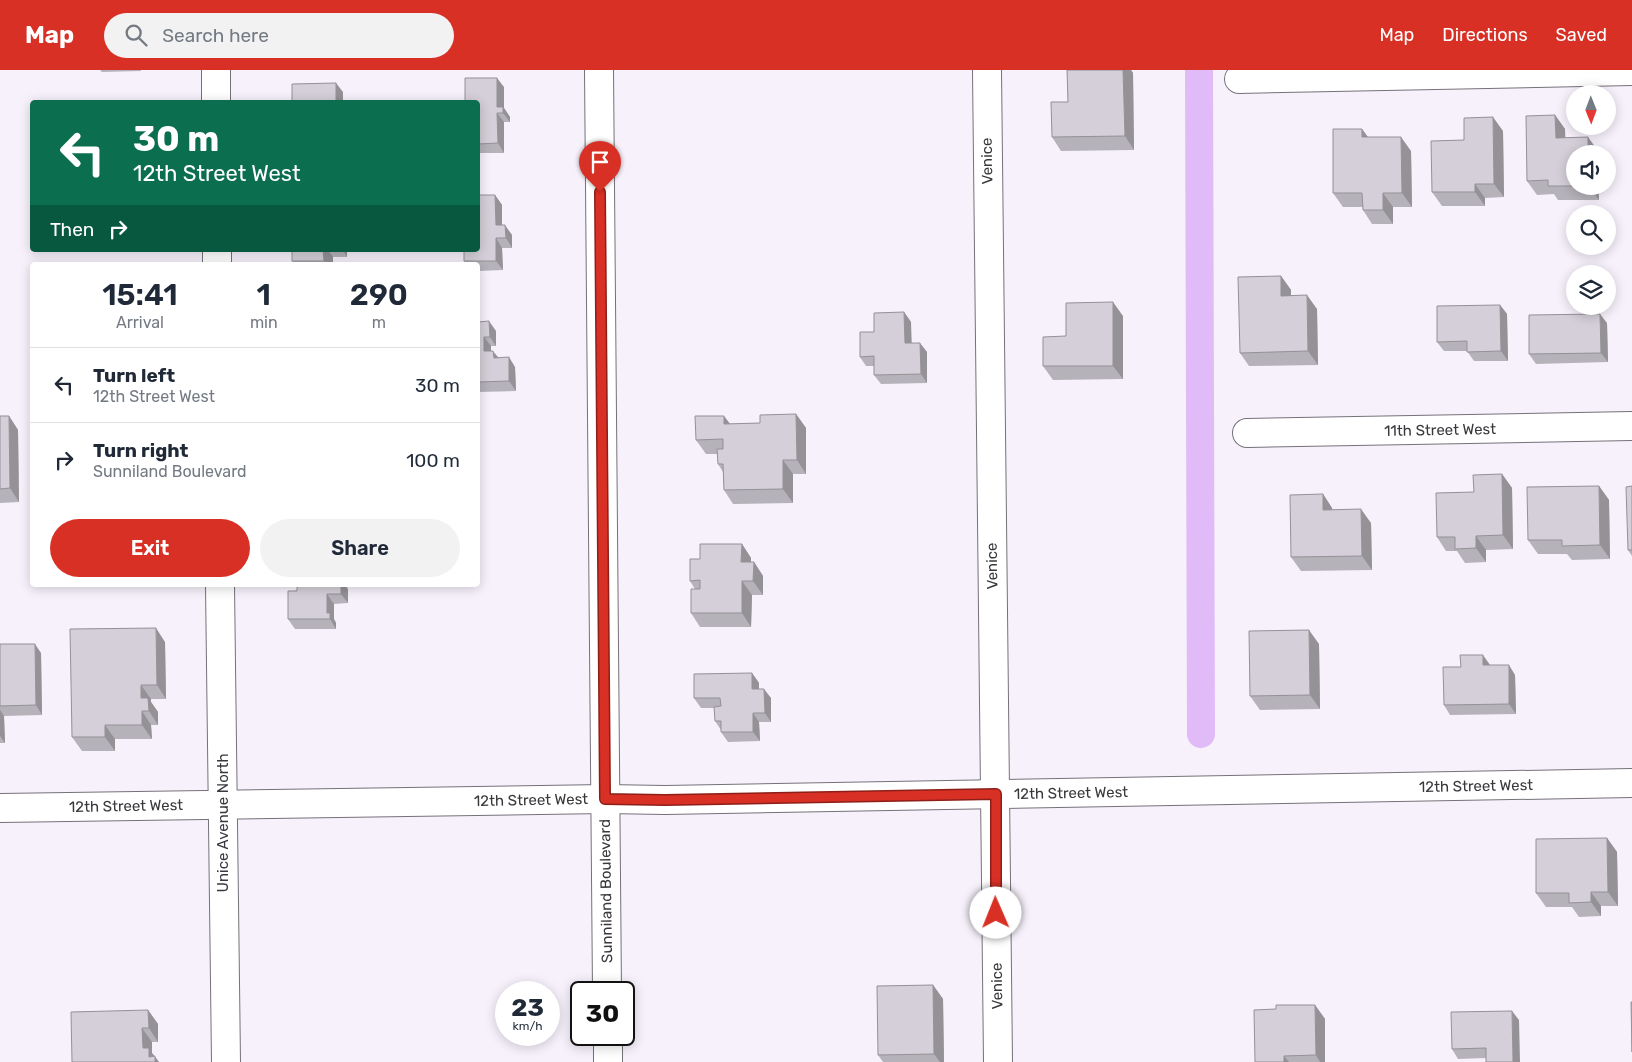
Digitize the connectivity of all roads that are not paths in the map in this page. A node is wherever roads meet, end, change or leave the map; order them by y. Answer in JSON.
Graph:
{"nodes":[{"id":1,"x":216,"y":70,"type":"edge"},
{"id":2,"x":599,"y":70,"type":"edge"},
{"id":3,"x":987,"y":70,"type":"edge"},
{"id":4,"x":1632,"y":71,"type":"edge"},
{"id":5,"x":1240,"y":79,"type":"dead end"},
{"id":6,"x":216,"y":100,"type":"edge"},
{"id":7,"x":1632,"y":426,"type":"edge"},
{"id":8,"x":1247,"y":434,"type":"dead end"},
{"id":9,"x":220,"y":587,"type":"edge"},
{"id":10,"x":1632,"y":783,"type":"edge"},
{"id":11,"x":996,"y":794,"type":"junction"},
{"id":12,"x":605,"y":799,"type":"junction"},
{"id":13,"x":224,"y":805,"type":"junction"},
{"id":14,"x":0,"y":808,"type":"edge"},
{"id":15,"x":608,"y":981,"type":"edge"},
{"id":16,"x":608,"y":1046,"type":"edge"},
{"id":17,"x":226,"y":1062,"type":"edge"},
{"id":18,"x":608,"y":1062,"type":"edge"},
{"id":19,"x":998,"y":1062,"type":"edge"}],
"edges":[{"from":1,"to":6,"type":"street"},
{"from":2,"to":12,"type":"street","name":"Sunniland Boulevard"},
{"from":3,"to":11,"type":"street","name":"Venice"},
{"from":4,"to":5,"type":"street"},
{"from":7,"to":8,"type":"street","name":"11th Street West"},
{"from":9,"to":13,"type":"street","name":"Unice Avenue North"},
{"from":10,"to":11,"type":"street","name":"12th Street West"},
{"from":11,"to":12,"type":"street","name":"12th Street West"},
{"from":11,"to":19,"type":"street","name":"Venice"},
{"from":12,"to":13,"type":"street","name":"12th Street West"},
{"from":12,"to":15,"type":"street","name":"Sunniland Boulevard"},
{"from":13,"to":14,"type":"street","name":"12th Street West"},
{"from":13,"to":17,"type":"street","name":"Unice Avenue North"},
{"from":16,"to":18,"type":"street"}]}
